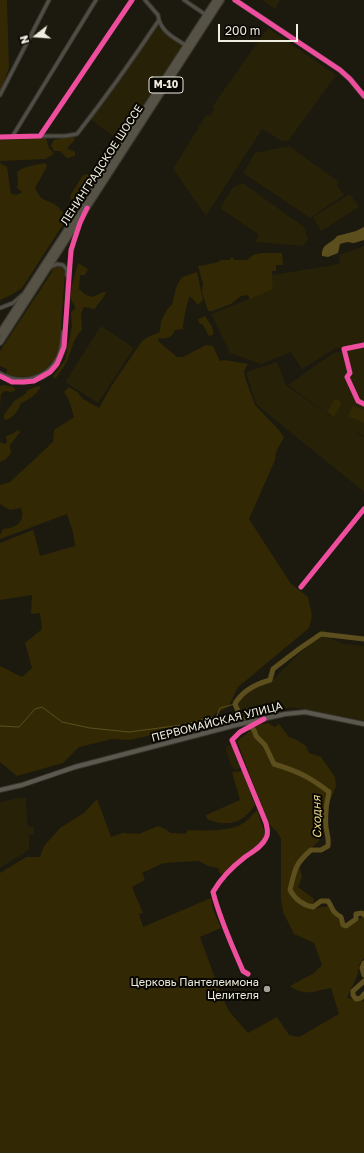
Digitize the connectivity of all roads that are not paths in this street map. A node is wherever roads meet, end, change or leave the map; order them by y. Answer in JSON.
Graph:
{"nodes":[{"id":1,"x":49,"y":0,"type":"edge"},
{"id":2,"x":96,"y":0,"type":"edge"},
{"id":3,"x":132,"y":0,"type":"edge"},
{"id":4,"x":145,"y":0,"type":"edge"},
{"id":5,"x":184,"y":0,"type":"edge"},
{"id":6,"x":216,"y":0,"type":"edge"},
{"id":7,"x":221,"y":0,"type":"edge"},
{"id":8,"x":235,"y":0,"type":"edge"},
{"id":9,"x":206,"y":15,"type":"junction"},
{"id":10,"x":159,"y":20,"type":"junction"},
{"id":11,"x":187,"y":46,"type":"junction"},
{"id":12,"x":0,"y":96,"type":"edge"},
{"id":13,"x":364,"y":96,"type":"edge"},
{"id":14,"x":40,"y":136,"type":"junction"},
{"id":15,"x":0,"y":137,"type":"edge"},
{"id":16,"x":12,"y":137,"type":"junction"},
{"id":17,"x":87,"y":208,"type":"junction"},
{"id":18,"x":45,"y":272,"type":"junction"},
{"id":19,"x":29,"y":289,"type":"junction"},
{"id":20,"x":0,"y":308,"type":"edge"},
{"id":21,"x":0,"y":333,"type":"edge"},
{"id":22,"x":0,"y":342,"type":"edge"},
{"id":23,"x":364,"y":345,"type":"edge"},
{"id":24,"x":1,"y":374,"type":"edge"},
{"id":25,"x":364,"y":404,"type":"edge"},
{"id":26,"x":364,"y":509,"type":"edge"},
{"id":27,"x":301,"y":587,"type":"dead end"},
{"id":28,"x":253,"y":723,"type":"junction"},
{"id":29,"x":364,"y":724,"type":"edge"},
{"id":30,"x":0,"y":790,"type":"edge"},
{"id":31,"x":248,"y":974,"type":"dead end"}],
"edges":[{"from":1,"to":12,"type":"street"},
{"from":2,"to":16,"type":"street"},
{"from":3,"to":14,"type":"street"},
{"from":4,"to":10,"type":"street"},
{"from":5,"to":9,"type":"street"},
{"from":6,"to":9,"type":"highway","name":"ЛЕНИНГРАДСКОЕ ШОССЕ","number":"М-10"},
{"from":7,"to":17,"type":"highway","name":"ЛЕНИНГРАДСКОЕ ШОССЕ","number":"М-10"},
{"from":8,"to":13,"type":"main road"},
{"from":9,"to":11,"type":"highway","name":"ЛЕНИНГРАДСКОЕ ШОССЕ","number":"М-10"},
{"from":10,"to":11,"type":"street"},
{"from":10,"to":14,"type":"street"},
{"from":11,"to":19,"type":"highway","name":"ЛЕНИНГРАДСКОЕ ШОССЕ","number":"М-10"},
{"from":14,"to":16,"type":"street"},
{"from":15,"to":16,"type":"street"},
{"from":17,"to":18,"type":"highway","name":"ЛЕНИНГРАДСКОЕ ШОССЕ","number":"М-10"},
{"from":17,"to":24,"type":"street"},
{"from":18,"to":22,"type":"highway","name":"ЛЕНИНГРАДСКОЕ ШОССЕ","number":"М-10"},
{"from":18,"to":24,"type":"street"},
{"from":19,"to":20,"type":"street"},
{"from":19,"to":21,"type":"highway","name":"ЛЕНИНГРАДСКОЕ ШОССЕ","number":"М-10"},
{"from":23,"to":25,"type":"street"},
{"from":26,"to":27,"type":"street"},
{"from":28,"to":29,"type":"main road","name":"ПЕРВОМАЙСКАЯ УЛИЦА"},
{"from":28,"to":30,"type":"main road","name":"ПЕРВОМАЙСКАЯ УЛИЦА"},
{"from":28,"to":31,"type":"street"}]}
